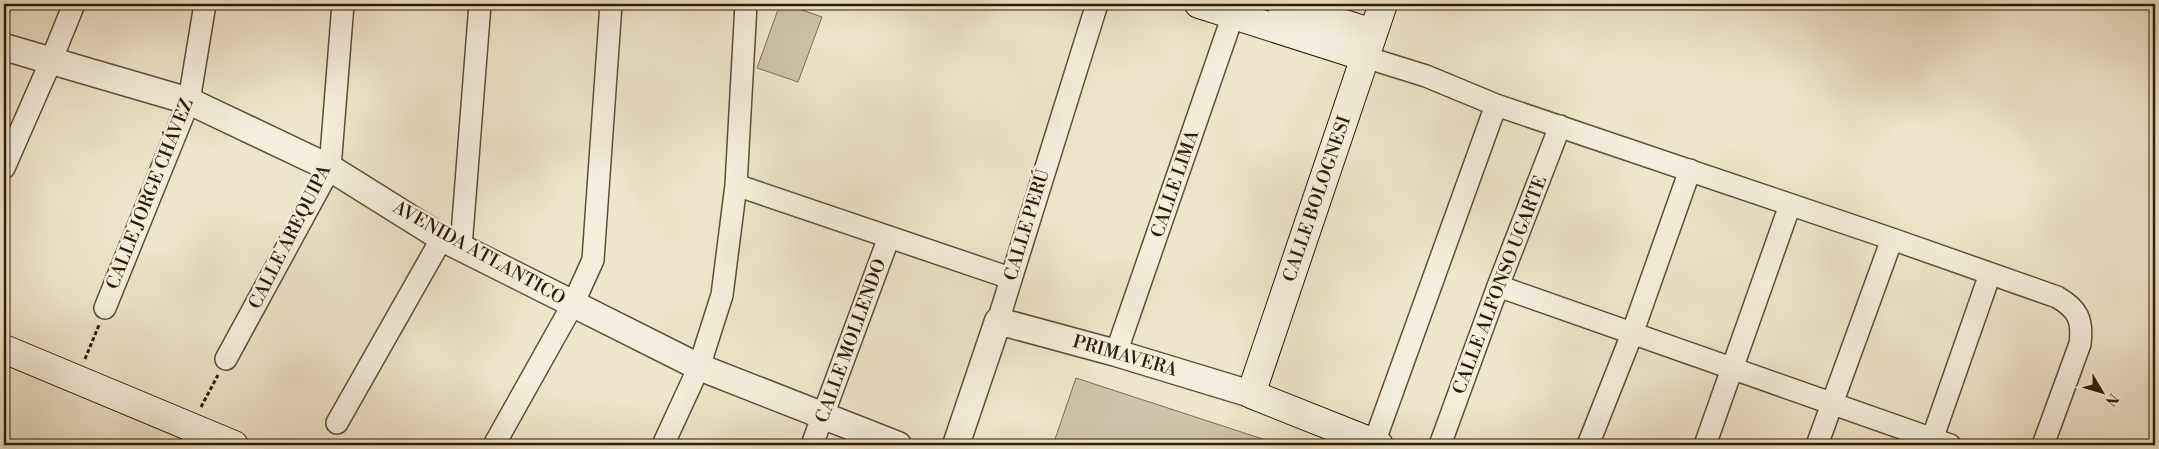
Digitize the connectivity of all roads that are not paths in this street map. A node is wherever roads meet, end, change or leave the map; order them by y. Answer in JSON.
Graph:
{"nodes":[{"id":1,"x":74,"y":4,"type":"edge"},
{"id":2,"x":206,"y":4,"type":"edge"},
{"id":3,"x":343,"y":4,"type":"edge"},
{"id":4,"x":480,"y":4,"type":"edge"},
{"id":5,"x":611,"y":4,"type":"edge"},
{"id":6,"x":746,"y":4,"type":"edge"},
{"id":7,"x":1097,"y":4,"type":"edge"},
{"id":8,"x":1200,"y":4,"type":"edge"},
{"id":9,"x":1281,"y":4,"type":"edge"},
{"id":10,"x":1382,"y":4,"type":"edge"},
{"id":11,"x":1233,"y":15,"type":"junction"},
{"id":12,"x":1369,"y":45,"type":"junction"},
{"id":13,"x":4,"y":47,"type":"edge"},
{"id":14,"x":51,"y":61,"type":"junction"},
{"id":15,"x":189,"y":101,"type":"junction"},
{"id":16,"x":1496,"y":104,"type":"junction"},
{"id":17,"x":1560,"y":126,"type":"junction"},
{"id":18,"x":4,"y":168,"type":"edge"},
{"id":19,"x":330,"y":168,"type":"junction"},
{"id":20,"x":1690,"y":170,"type":"junction"},
{"id":21,"x":736,"y":185,"type":"junction"},
{"id":22,"x":1790,"y":205,"type":"junction"},
{"id":23,"x":889,"y":237,"type":"junction"},
{"id":24,"x":1892,"y":239,"type":"junction"},
{"id":25,"x":452,"y":243,"type":"junction"},
{"id":26,"x":1990,"y":274,"type":"junction"},
{"id":27,"x":1010,"y":278,"type":"junction"},
{"id":28,"x":1498,"y":286,"type":"junction"},
{"id":29,"x":573,"y":304,"type":"junction"},
{"id":30,"x":105,"y":308,"type":"road end"},
{"id":31,"x":998,"y":321,"type":"junction"},
{"id":32,"x":1632,"y":334,"type":"junction"},
{"id":33,"x":4,"y":349,"type":"edge"},
{"id":34,"x":1116,"y":353,"type":"junction"},
{"id":35,"x":226,"y":359,"type":"road end"},
{"id":36,"x":699,"y":367,"type":"junction"},
{"id":37,"x":1732,"y":369,"type":"junction"},
{"id":38,"x":1250,"y":394,"type":"junction"},
{"id":39,"x":1831,"y":404,"type":"junction"},
{"id":40,"x":824,"y":416,"type":"junction"},
{"id":41,"x":337,"y":423,"type":"dead end"},
{"id":42,"x":1327,"y":436,"type":"edge"},
{"id":43,"x":1937,"y":443,"type":"edge"},
{"id":44,"x":1376,"y":444,"type":"edge"},
{"id":45,"x":234,"y":445,"type":"edge"},
{"id":46,"x":494,"y":445,"type":"edge"},
{"id":47,"x":663,"y":445,"type":"edge"},
{"id":48,"x":812,"y":445,"type":"edge"},
{"id":49,"x":898,"y":445,"type":"edge"},
{"id":50,"x":956,"y":445,"type":"edge"},
{"id":51,"x":1440,"y":445,"type":"edge"},
{"id":52,"x":1588,"y":445,"type":"edge"},
{"id":53,"x":1705,"y":445,"type":"edge"},
{"id":54,"x":1817,"y":445,"type":"edge"},
{"id":55,"x":2043,"y":445,"type":"edge"}],
"edges":[{"from":1,"to":14,"type":"street"},
{"from":2,"to":15,"type":"street","name":"CALLE JORGE CHÁVEZ"},
{"from":3,"to":19,"type":"street","name":"CALLE AREQUIPA"},
{"from":4,"to":25,"type":"street"},
{"from":5,"to":29,"type":"street"},
{"from":6,"to":21,"type":"street"},
{"from":7,"to":27,"type":"street","name":"CALLE PERÚ"},
{"from":8,"to":11,"type":"main road"},
{"from":9,"to":12,"type":"main road"},
{"from":10,"to":12,"type":"main road","name":"CALLE BOLOGNESI"},
{"from":11,"to":12,"type":"main road"},
{"from":11,"to":34,"type":"street","name":"CALLE LIMA"},
{"from":12,"to":16,"type":"street"},
{"from":12,"to":38,"type":"main road","name":"CALLE BOLOGNESI"},
{"from":13,"to":14,"type":"street","name":"AVENIDA ATLANTICO"},
{"from":14,"to":15,"type":"street","name":"AVENIDA ATLANTICO"},
{"from":14,"to":18,"type":"street"},
{"from":15,"to":19,"type":"street","name":"AVENIDA ATLANTICO"},
{"from":15,"to":30,"type":"street","name":"CALLE JORGE CHÁVEZ"},
{"from":16,"to":17,"type":"street"},
{"from":16,"to":44,"type":"street"},
{"from":17,"to":20,"type":"street"},
{"from":17,"to":28,"type":"street","name":"CALLE ALFONSO UGARTE"},
{"from":19,"to":25,"type":"street","name":"AVENIDA ATLANTICO"},
{"from":19,"to":35,"type":"street","name":"CALLE AREQUIPA"},
{"from":20,"to":22,"type":"street"},
{"from":20,"to":32,"type":"street"},
{"from":21,"to":23,"type":"street"},
{"from":21,"to":36,"type":"street"},
{"from":22,"to":24,"type":"street"},
{"from":22,"to":37,"type":"street"},
{"from":23,"to":27,"type":"street"},
{"from":23,"to":40,"type":"street","name":"CALLE MOLLENDO"},
{"from":24,"to":26,"type":"street"},
{"from":24,"to":39,"type":"street"},
{"from":25,"to":29,"type":"street","name":"AVENIDA ATLANTICO"},
{"from":25,"to":41,"type":"street"},
{"from":26,"to":43,"type":"street"},
{"from":26,"to":55,"type":"street"},
{"from":27,"to":31,"type":"street","name":"CALLE PERÚ"},
{"from":28,"to":32,"type":"street"},
{"from":28,"to":51,"type":"street","name":"CALLE ALFONSO UGARTE"},
{"from":29,"to":36,"type":"street","name":"AVENIDA ATLANTICO"},
{"from":29,"to":46,"type":"street"},
{"from":31,"to":34,"type":"street","name":"PRIMAVERA"},
{"from":31,"to":50,"type":"street","name":"CALLE PERÚ"},
{"from":32,"to":37,"type":"street"},
{"from":32,"to":52,"type":"street"},
{"from":33,"to":45,"type":"main road"},
{"from":34,"to":38,"type":"street","name":"PRIMAVERA"},
{"from":36,"to":40,"type":"street","name":"AVENIDA ATLANTICO"},
{"from":36,"to":47,"type":"street"},
{"from":37,"to":39,"type":"street"},
{"from":37,"to":53,"type":"street"},
{"from":38,"to":42,"type":"main road"},
{"from":39,"to":43,"type":"street"},
{"from":39,"to":54,"type":"street"},
{"from":40,"to":48,"type":"street","name":"CALLE MOLLENDO"},
{"from":40,"to":49,"type":"street","name":"AVENIDA ATLANTICO"},
{"from":42,"to":44,"type":"main road"}]}
